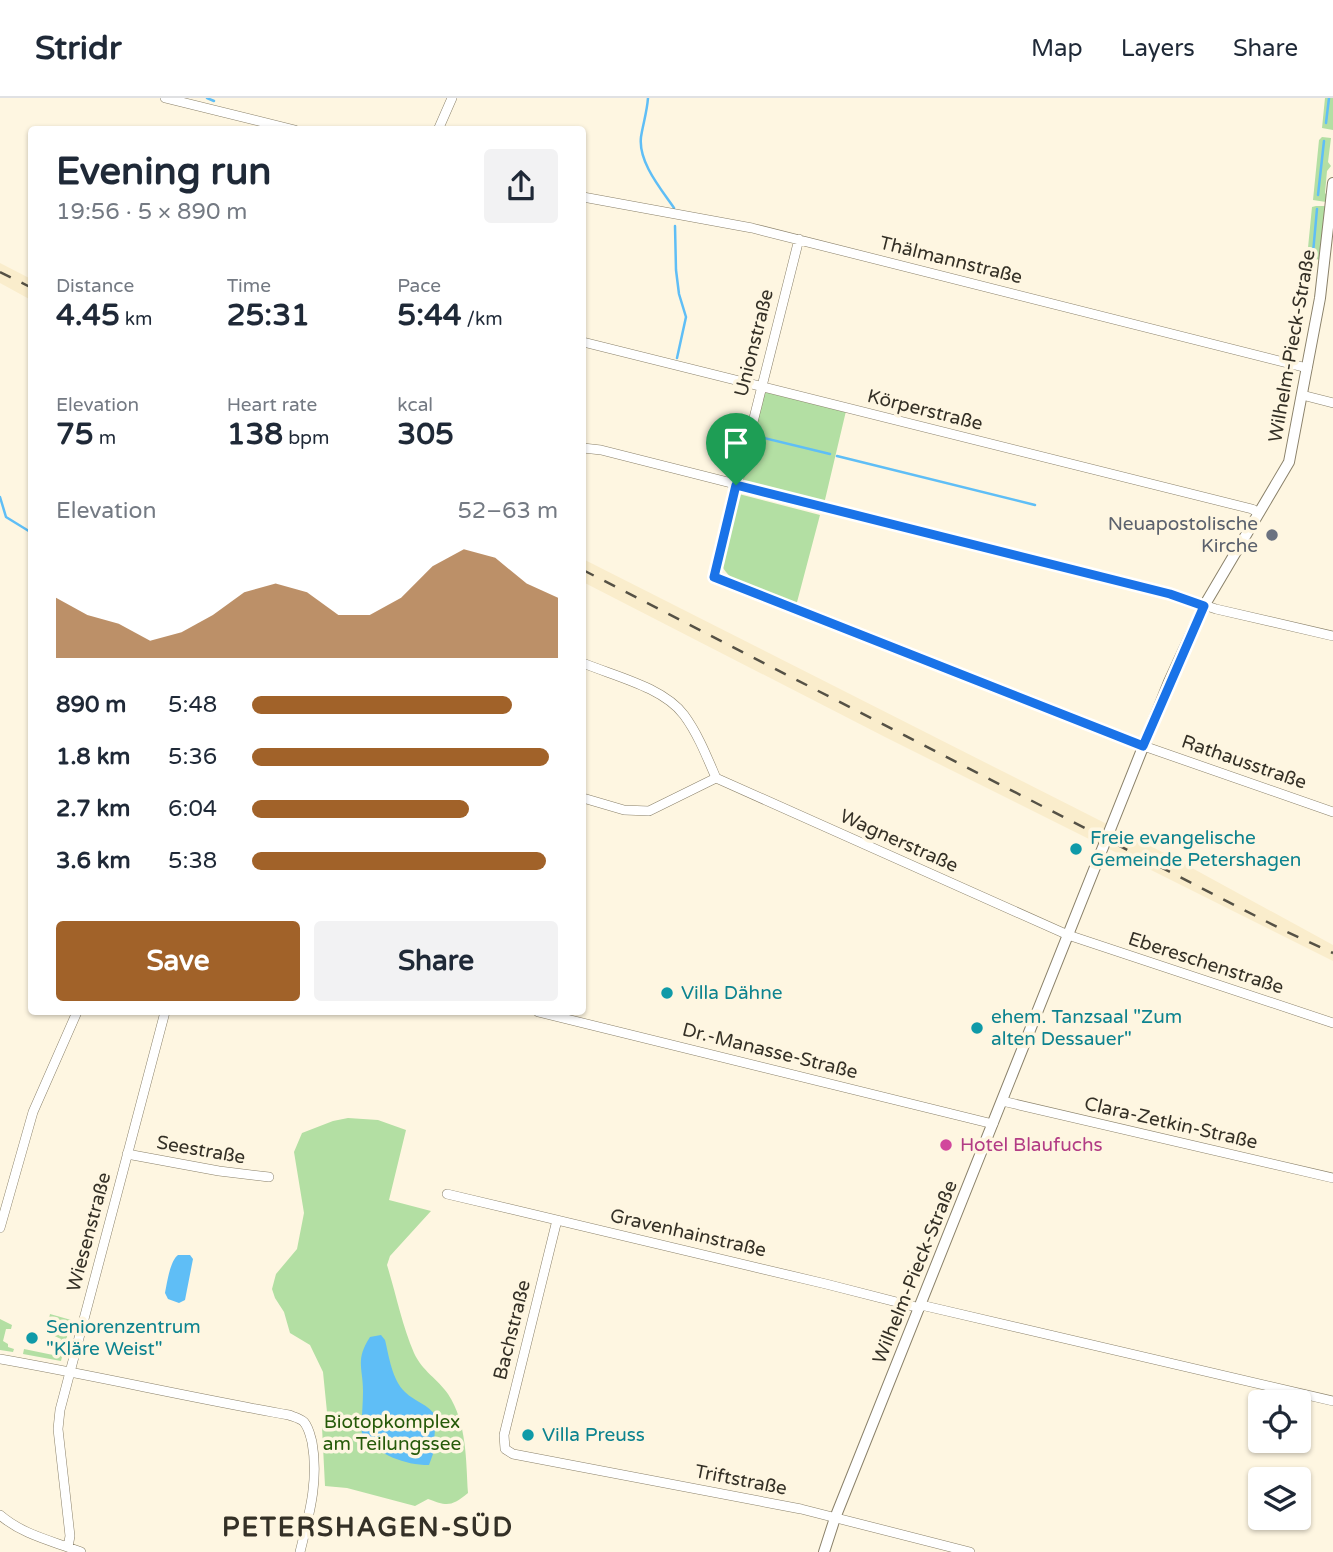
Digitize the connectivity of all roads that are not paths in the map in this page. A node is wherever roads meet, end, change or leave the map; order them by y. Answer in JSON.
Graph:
{"nodes":[{"id":1,"x":165,"y":98,"type":"edge"},
{"id":2,"x":452,"y":98,"type":"edge"},
{"id":3,"x":279,"y":126,"type":"edge"},
{"id":4,"x":440,"y":126,"type":"edge"},
{"id":5,"x":1333,"y":183,"type":"edge"},
{"id":6,"x":586,"y":198,"type":"edge"},
{"id":7,"x":799,"y":239,"type":"junction"},
{"id":8,"x":586,"y":343,"type":"edge"},
{"id":9,"x":1307,"y":368,"type":"junction"},
{"id":10,"x":761,"y":386,"type":"junction"},
{"id":11,"x":1303,"y":395,"type":"junction"},
{"id":12,"x":1333,"y":402,"type":"edge"},
{"id":13,"x":586,"y":448,"type":"edge"},
{"id":14,"x":736,"y":485,"type":"junction"},
{"id":15,"x":1259,"y":513,"type":"junction"},
{"id":16,"x":714,"y":577,"type":"joint"},
{"id":17,"x":1204,"y":606,"type":"junction"},
{"id":18,"x":1333,"y":636,"type":"edge"},
{"id":19,"x":586,"y":664,"type":"edge"},
{"id":20,"x":1143,"y":746,"type":"junction"},
{"id":21,"x":716,"y":778,"type":"junction"},
{"id":22,"x":586,"y":799,"type":"edge"},
{"id":23,"x":1333,"y":812,"type":"edge"},
{"id":24,"x":1068,"y":935,"type":"junction"},
{"id":25,"x":76,"y":1015,"type":"edge"},
{"id":26,"x":164,"y":1015,"type":"edge"},
{"id":27,"x":550,"y":1015,"type":"edge"},
{"id":28,"x":1333,"y":1023,"type":"edge"},
{"id":29,"x":1002,"y":1101,"type":"junction"},
{"id":30,"x":993,"y":1124,"type":"junction"},
{"id":31,"x":127,"y":1153,"type":"junction"},
{"id":32,"x":269,"y":1177,"type":"dead end"},
{"id":33,"x":1333,"y":1178,"type":"edge"},
{"id":34,"x":447,"y":1194,"type":"dead end"},
{"id":35,"x":557,"y":1220,"type":"junction"},
{"id":36,"x":0,"y":1228,"type":"edge"},
{"id":37,"x":921,"y":1307,"type":"junction"},
{"id":38,"x":0,"y":1359,"type":"edge"},
{"id":39,"x":70,"y":1371,"type":"junction"},
{"id":40,"x":1333,"y":1401,"type":"edge"},
{"id":41,"x":505,"y":1449,"type":"joint"},
{"id":42,"x":0,"y":1515,"type":"edge"},
{"id":43,"x":835,"y":1518,"type":"junction"},
{"id":44,"x":68,"y":1547,"type":"junction"},
{"id":45,"x":944,"y":1549,"type":"edge"},
{"id":46,"x":81,"y":1552,"type":"edge"},
{"id":47,"x":300,"y":1552,"type":"edge"},
{"id":48,"x":824,"y":1552,"type":"edge"},
{"id":49,"x":970,"y":1552,"type":"edge"}],
"edges":[{"from":1,"to":3,"type":"street"},
{"from":2,"to":4,"type":"street"},
{"from":5,"to":9,"type":"street","name":"Wilhelm-Pieck-Straße"},
{"from":6,"to":7,"type":"street","name":"Thälmannstraße"},
{"from":7,"to":9,"type":"street","name":"Thälmannstraße"},
{"from":7,"to":10,"type":"street","name":"Unionstraße"},
{"from":8,"to":10,"type":"street","name":"Körperstraße"},
{"from":9,"to":11,"type":"street","name":"Wilhelm-Pieck-Straße"},
{"from":10,"to":14,"type":"street","name":"Unionstraße"},
{"from":10,"to":15,"type":"street","name":"Körperstraße"},
{"from":11,"to":12,"type":"street"},
{"from":11,"to":15,"type":"street","name":"Wilhelm-Pieck-Straße"},
{"from":13,"to":14,"type":"street"},
{"from":14,"to":16,"type":"street","name":"Unionstraße"},
{"from":14,"to":17,"type":"street"},
{"from":15,"to":17,"type":"street","name":"Wilhelm-Pieck-Straße"},
{"from":16,"to":20,"type":"street","name":"Rathausstraße"},
{"from":17,"to":18,"type":"street"},
{"from":17,"to":20,"type":"street","name":"Wilhelm-Pieck-Straße"},
{"from":19,"to":21,"type":"street"},
{"from":20,"to":23,"type":"street","name":"Rathausstraße"},
{"from":20,"to":24,"type":"street","name":"Wilhelm-Pieck-Straße"},
{"from":21,"to":22,"type":"street"},
{"from":21,"to":24,"type":"street","name":"Wagnerstraße"},
{"from":24,"to":28,"type":"street","name":"Ebereschenstraße"},
{"from":24,"to":29,"type":"street","name":"Wilhelm-Pieck-Straße"},
{"from":25,"to":36,"type":"street"},
{"from":26,"to":31,"type":"street","name":"Wiesenstraße"},
{"from":27,"to":30,"type":"street","name":"Dr.-Manasse-Straße"},
{"from":29,"to":30,"type":"street","name":"Wilhelm-Pieck-Straße"},
{"from":29,"to":33,"type":"street","name":"Clara-Zetkin-Straße"},
{"from":30,"to":37,"type":"street","name":"Wilhelm-Pieck-Straße"},
{"from":31,"to":32,"type":"street","name":"Seestraße"},
{"from":31,"to":39,"type":"street","name":"Wiesenstraße"},
{"from":34,"to":35,"type":"street","name":"Gravenhainstraße"},
{"from":35,"to":37,"type":"street","name":"Gravenhainstraße"},
{"from":35,"to":41,"type":"street","name":"Bachstraße"},
{"from":37,"to":40,"type":"street","name":"Gravenhainstraße"},
{"from":37,"to":43,"type":"street","name":"Wilhelm-Pieck-Straße"},
{"from":38,"to":39,"type":"street"},
{"from":39,"to":44,"type":"street","name":"Wiesenstraße"},
{"from":39,"to":47,"type":"street"},
{"from":41,"to":43,"type":"street","name":"Triftstraße"},
{"from":42,"to":44,"type":"street"},
{"from":43,"to":45,"type":"street","name":"Triftstraße"},
{"from":43,"to":48,"type":"street","name":"Wilhelm-Pieck-Straße"},
{"from":44,"to":46,"type":"street"},
{"from":45,"to":49,"type":"street","name":"Triftstraße"}]}
